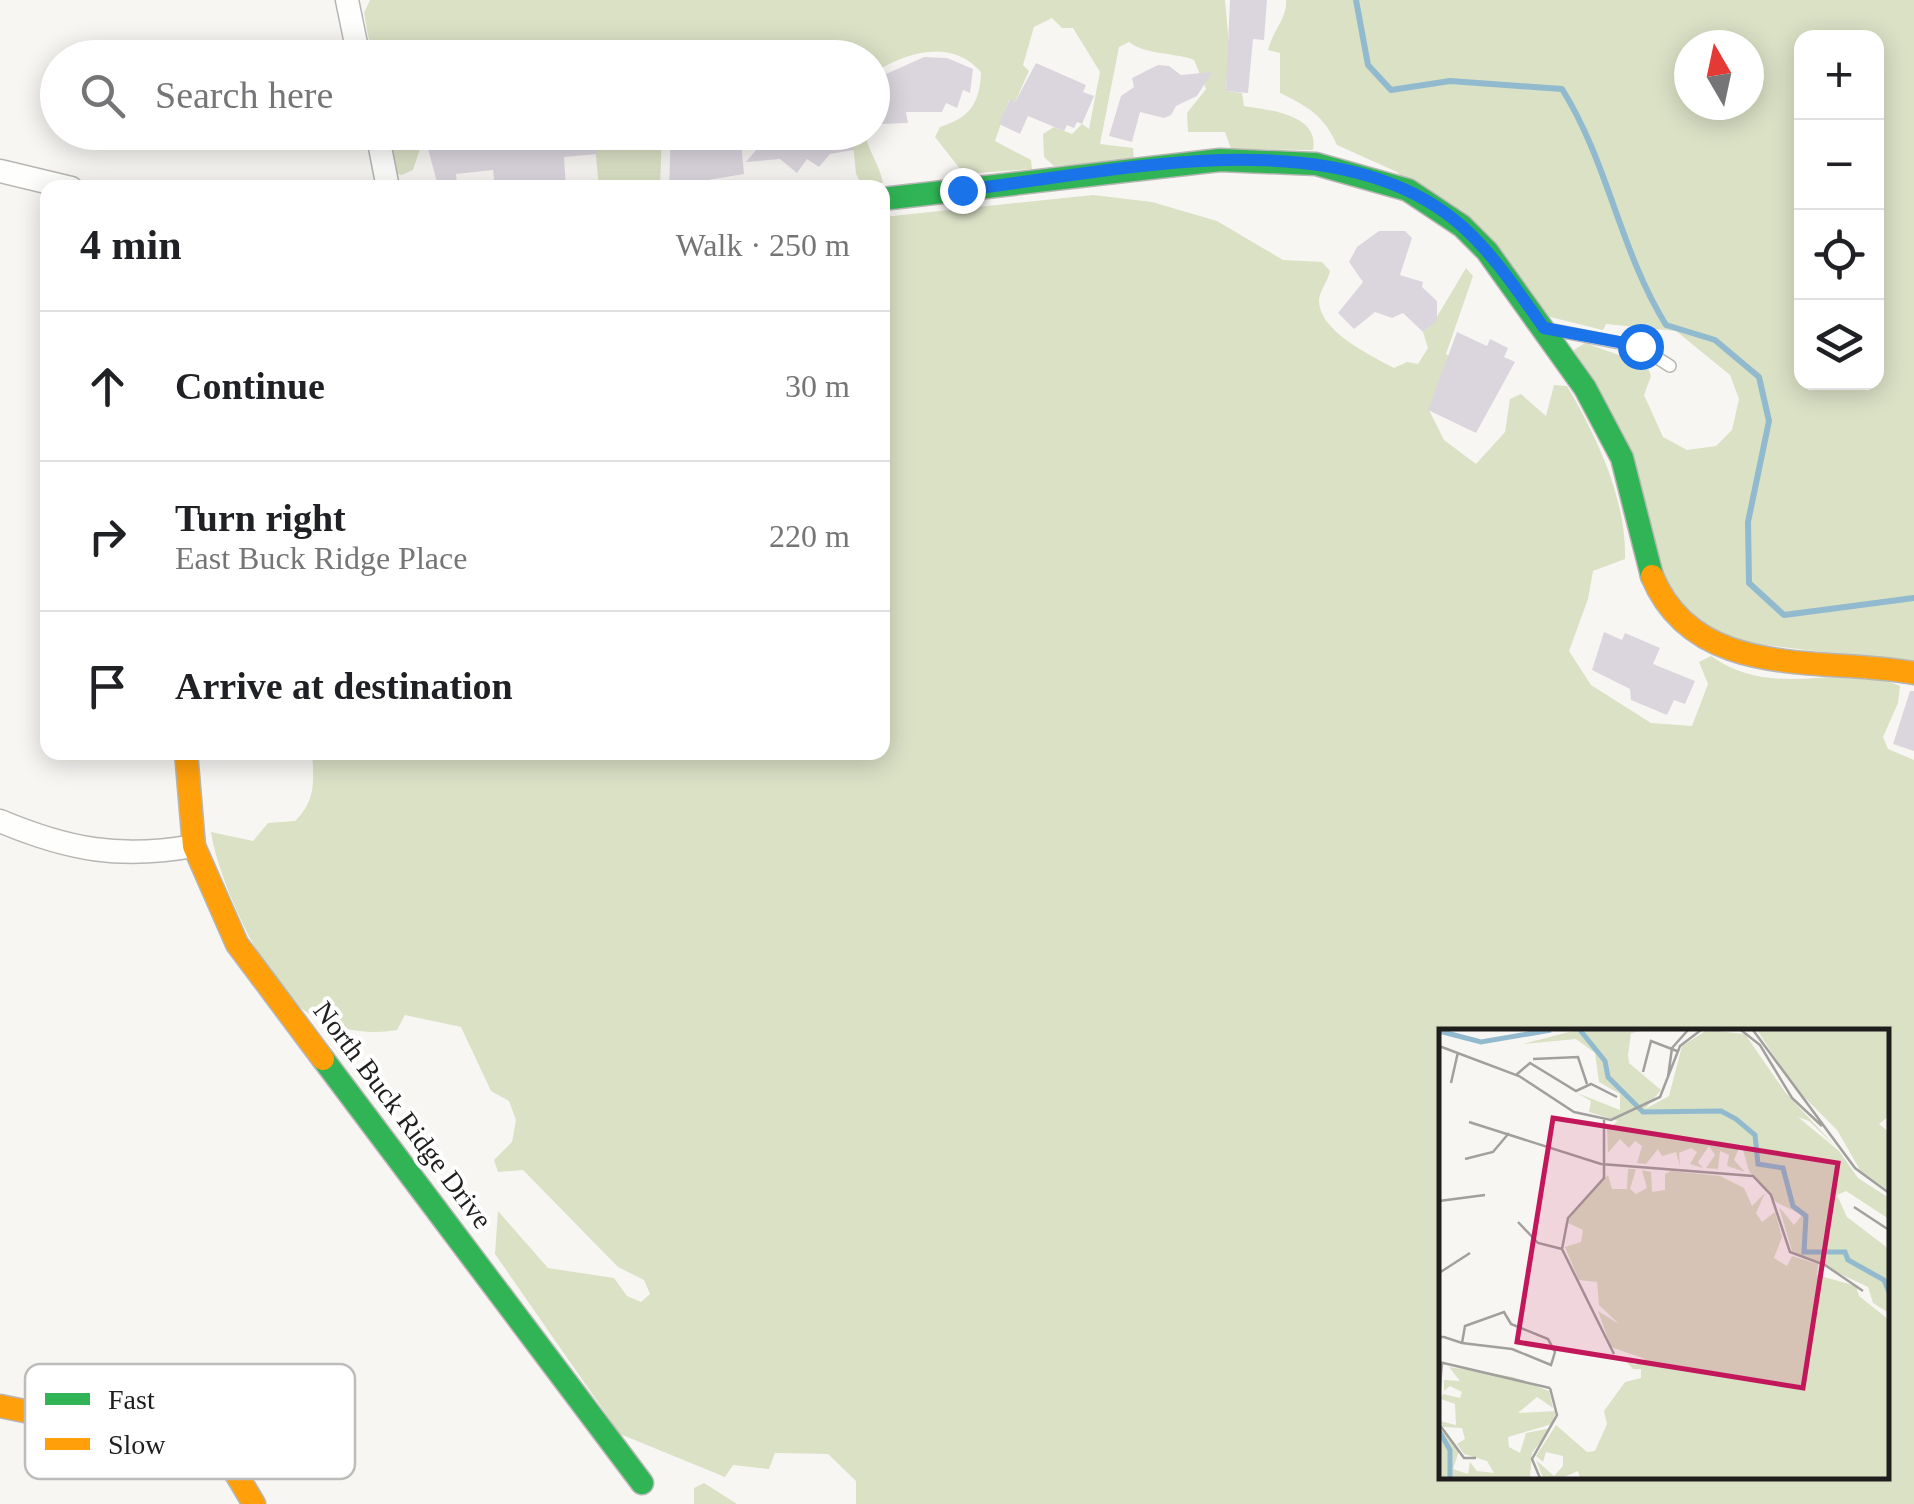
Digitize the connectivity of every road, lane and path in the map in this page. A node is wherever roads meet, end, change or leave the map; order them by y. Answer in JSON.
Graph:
{"nodes":[{"id":1,"x":348,"y":0,"type":"edge"},
{"id":2,"x":356,"y":40,"type":"edge"},
{"id":3,"x":380,"y":150,"type":"edge"},
{"id":4,"x":0,"y":171,"type":"edge"},
{"id":5,"x":40,"y":180,"type":"edge"},
{"id":6,"x":386,"y":180,"type":"edge"},
{"id":7,"x":890,"y":198,"type":"edge"},
{"id":8,"x":1544,"y":328,"type":"junction"},
{"id":9,"x":1670,"y":366,"type":"dead end"},
{"id":10,"x":1914,"y":673,"type":"edge"},
{"id":11,"x":187,"y":760,"type":"edge"},
{"id":12,"x":0,"y":821,"type":"edge"},
{"id":13,"x":194,"y":846,"type":"junction"},
{"id":14,"x":0,"y":1406,"type":"edge"},
{"id":15,"x":25,"y":1411,"type":"edge"},
{"id":16,"x":239,"y":1479,"type":"edge"},
{"id":17,"x":642,"y":1483,"type":"dead end"},
{"id":18,"x":254,"y":1504,"type":"edge"}],
"edges":[{"from":1,"to":2,"type":"street"},
{"from":3,"to":6,"type":"street"},
{"from":4,"to":5,"type":"street"},
{"from":7,"to":8,"type":"street"},
{"from":8,"to":9,"type":"lane"},
{"from":8,"to":10,"type":"street"},
{"from":11,"to":13,"type":"street","name":"North Buck Ridge Drive"},
{"from":12,"to":13,"type":"street"},
{"from":13,"to":17,"type":"street","name":"North Buck Ridge Drive"},
{"from":14,"to":15,"type":"street"},
{"from":16,"to":18,"type":"street"}]}
